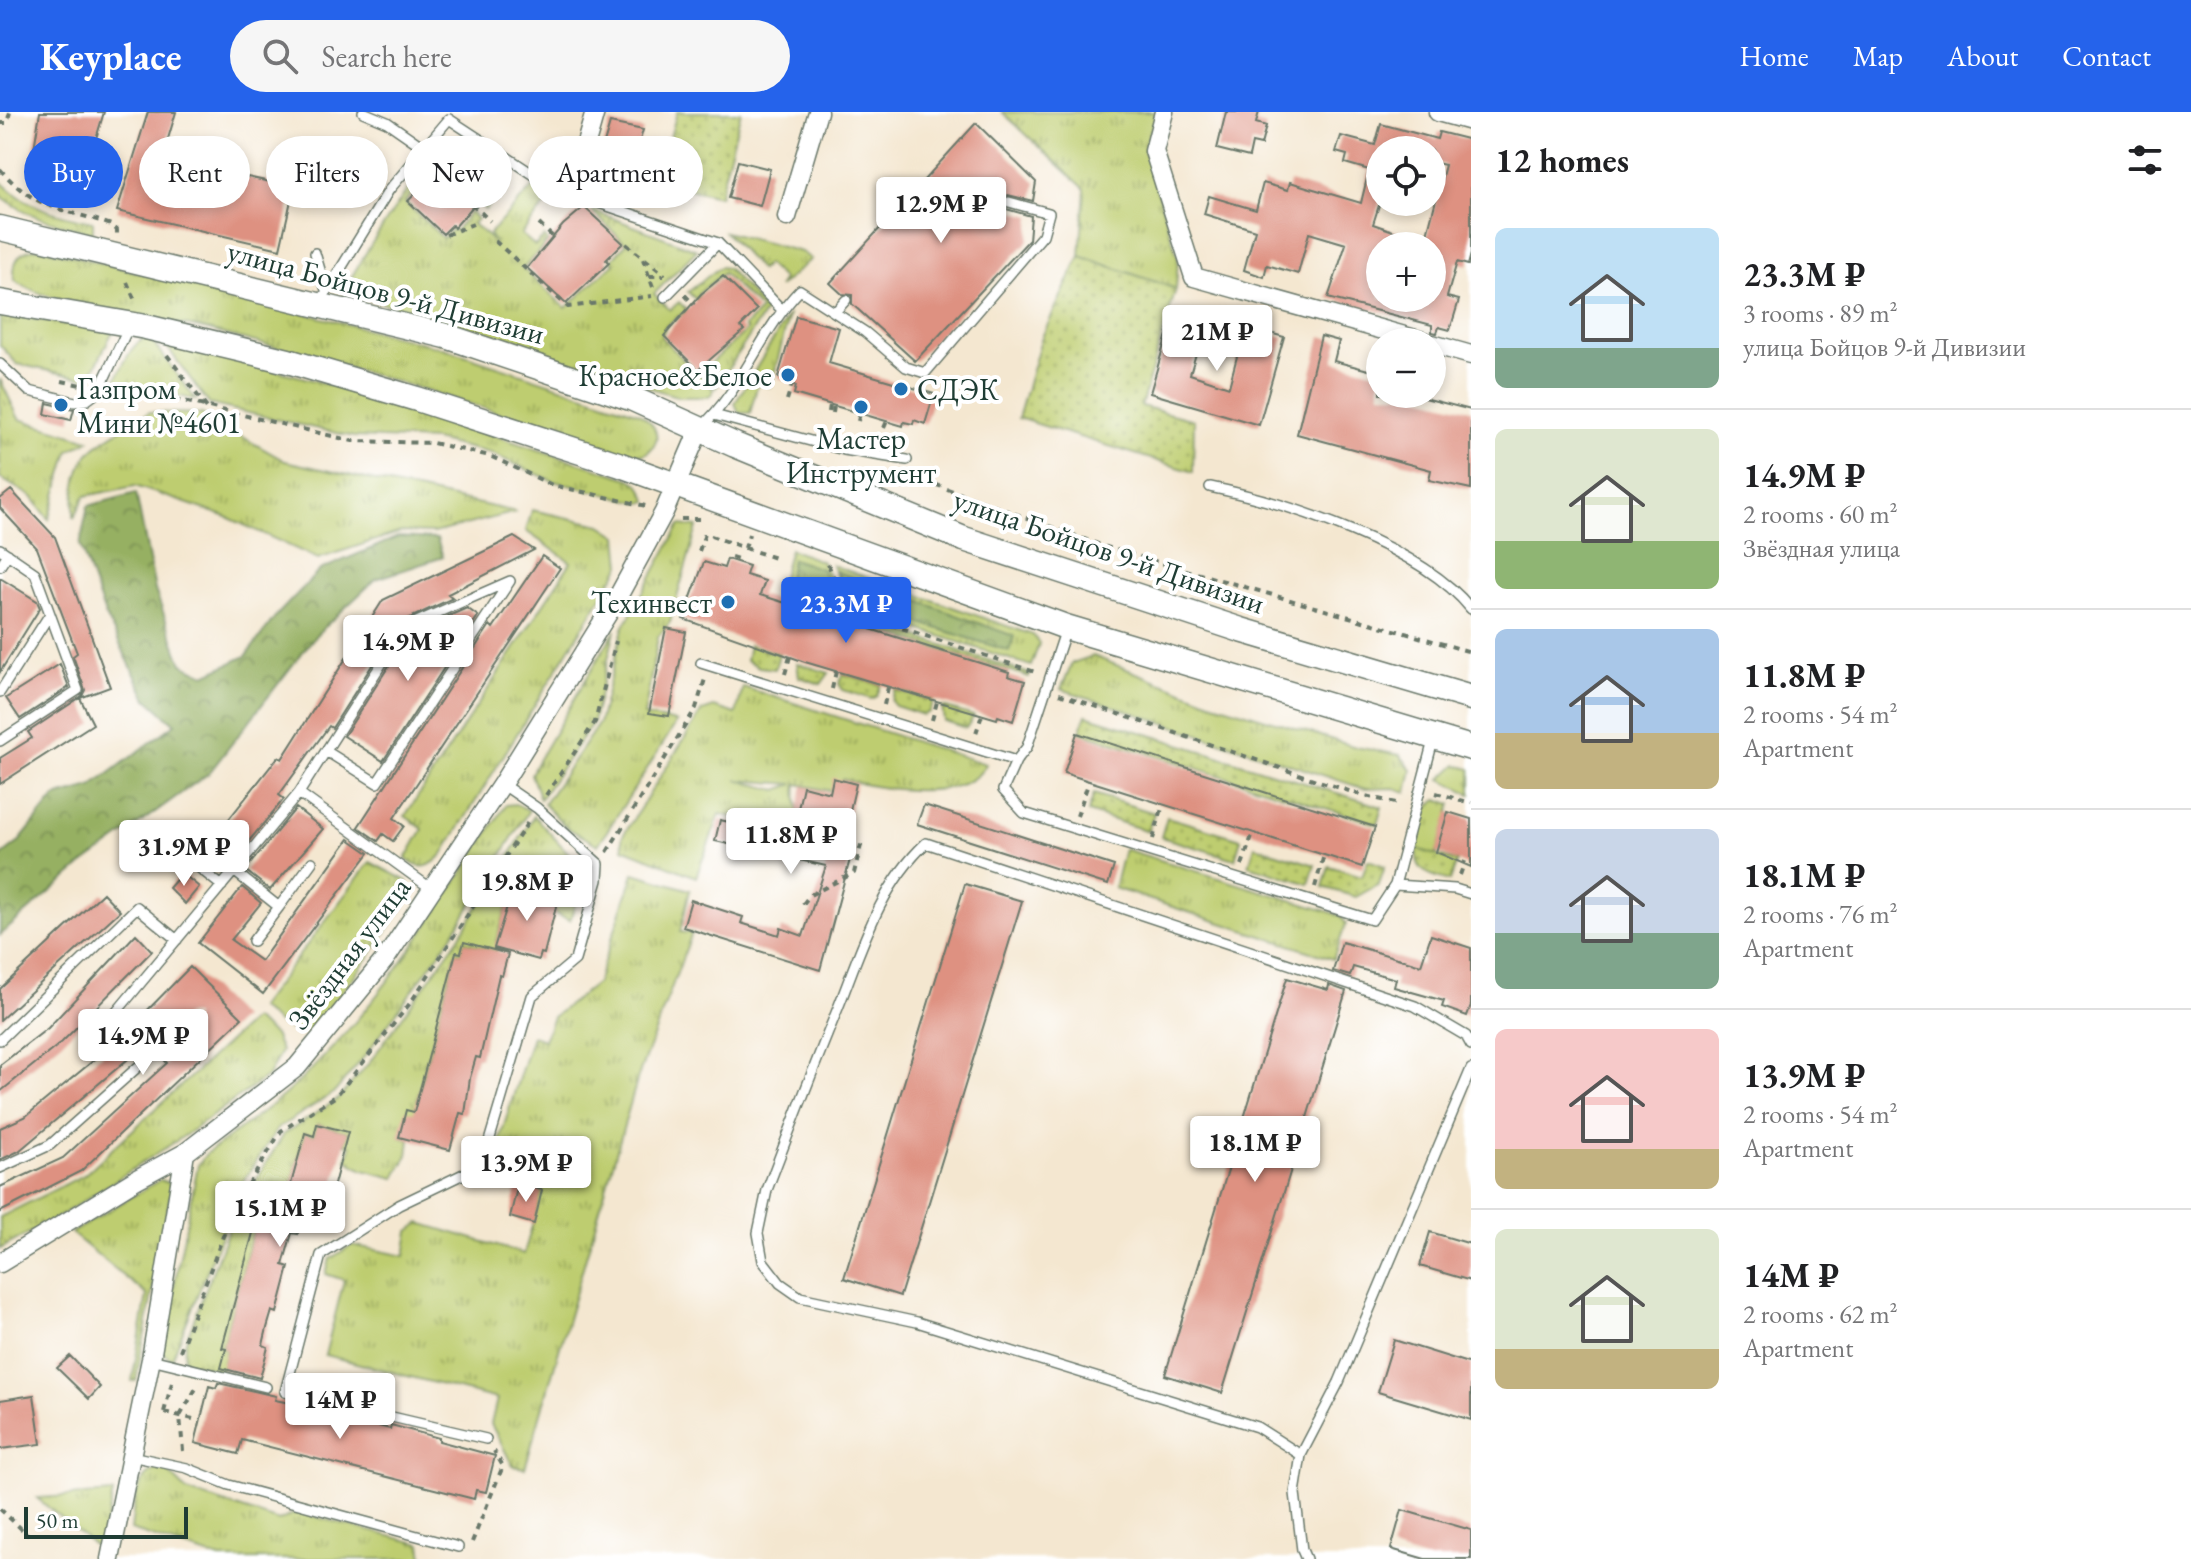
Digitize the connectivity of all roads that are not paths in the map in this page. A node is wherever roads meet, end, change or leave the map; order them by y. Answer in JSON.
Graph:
{"nodes":[{"id":1,"x":363,"y":112,"type":"edge"},
{"id":2,"x":397,"y":112,"type":"edge"},
{"id":3,"x":595,"y":112,"type":"edge"},
{"id":4,"x":818,"y":112,"type":"edge"},
{"id":5,"x":1164,"y":112,"type":"edge"},
{"id":6,"x":1438,"y":112,"type":"edge"},
{"id":7,"x":1471,"y":121,"type":"edge"},
{"id":8,"x":387,"y":122,"type":"junction"},
{"id":9,"x":407,"y":136,"type":"edge"},
{"id":10,"x":433,"y":136,"type":"edge"},
{"id":11,"x":475,"y":136,"type":"edge"},
{"id":12,"x":588,"y":136,"type":"edge"},
{"id":13,"x":512,"y":160,"type":"edge"},
{"id":14,"x":404,"y":171,"type":"edge"},
{"id":15,"x":1009,"y":202,"type":"dead end"},
{"id":16,"x":787,"y":217,"type":"dead end"},
{"id":17,"x":0,"y":228,"type":"edge"},
{"id":18,"x":718,"y":243,"type":"junction"},
{"id":19,"x":315,"y":253,"type":"dead end"},
{"id":20,"x":322,"y":297,"type":"junction"},
{"id":21,"x":665,"y":297,"type":"dead end"},
{"id":22,"x":846,"y":300,"type":"dead end"},
{"id":23,"x":0,"y":302,"type":"edge"},
{"id":24,"x":781,"y":309,"type":"junction"},
{"id":25,"x":835,"y":312,"type":"junction"},
{"id":26,"x":131,"y":323,"type":"junction"},
{"id":27,"x":1376,"y":328,"type":"edge"},
{"id":28,"x":1446,"y":348,"type":"edge"},
{"id":29,"x":1471,"y":355,"type":"edge"},
{"id":30,"x":0,"y":364,"type":"edge"},
{"id":31,"x":707,"y":421,"type":"junction"},
{"id":32,"x":907,"y":460,"type":"dead end"},
{"id":33,"x":675,"y":484,"type":"junction"},
{"id":34,"x":1210,"y":487,"type":"dead end"},
{"id":35,"x":4,"y":552,"type":"edge"},
{"id":36,"x":0,"y":566,"type":"edge"},
{"id":37,"x":1471,"y":609,"type":"edge"},
{"id":38,"x":50,"y":614,"type":"junction"},
{"id":39,"x":1039,"y":617,"type":"junction"},
{"id":40,"x":1066,"y":627,"type":"junction"},
{"id":41,"x":1096,"y":636,"type":"junction"},
{"id":42,"x":1058,"y":655,"type":"junction"},
{"id":43,"x":705,"y":664,"type":"road end"},
{"id":44,"x":0,"y":692,"type":"edge"},
{"id":45,"x":1471,"y":698,"type":"edge"},
{"id":46,"x":1434,"y":737,"type":"junction"},
{"id":47,"x":0,"y":741,"type":"edge"},
{"id":48,"x":1471,"y":748,"type":"edge"},
{"id":49,"x":326,"y":751,"type":"junction"},
{"id":50,"x":1016,"y":761,"type":"junction"},
{"id":51,"x":502,"y":784,"type":"junction"},
{"id":52,"x":299,"y":793,"type":"junction"},
{"id":53,"x":187,"y":858,"type":"dead end"},
{"id":54,"x":312,"y":862,"type":"dead end"},
{"id":55,"x":234,"y":871,"type":"junction"},
{"id":56,"x":1395,"y":885,"type":"junction"},
{"id":57,"x":222,"y":886,"type":"junction"},
{"id":58,"x":433,"y":890,"type":"junction"},
{"id":59,"x":1471,"y":894,"type":"edge"},
{"id":60,"x":279,"y":907,"type":"junction"},
{"id":61,"x":177,"y":940,"type":"junction"},
{"id":62,"x":253,"y":941,"type":"dead end"},
{"id":63,"x":189,"y":1021,"type":"dead end"},
{"id":64,"x":0,"y":1040,"type":"edge"},
{"id":65,"x":1471,"y":1045,"type":"edge"},
{"id":66,"x":148,"y":1058,"type":"junction"},
{"id":67,"x":1471,"y":1069,"type":"edge"},
{"id":68,"x":185,"y":1153,"type":"junction"},
{"id":69,"x":0,"y":1168,"type":"edge"},
{"id":70,"x":0,"y":1263,"type":"edge"},
{"id":71,"x":151,"y":1359,"type":"junction"},
{"id":72,"x":266,"y":1387,"type":"dead end"},
{"id":73,"x":486,"y":1439,"type":"road end"},
{"id":74,"x":1301,"y":1455,"type":"junction"},
{"id":75,"x":131,"y":1456,"type":"junction"},
{"id":76,"x":458,"y":1547,"type":"dead end"},
{"id":77,"x":110,"y":1559,"type":"edge"},
{"id":78,"x":1306,"y":1559,"type":"edge"}],
"edges":[{"from":1,"to":8,"type":"lane"},
{"from":2,"to":8,"type":"lane"},
{"from":3,"to":12,"type":"street"},
{"from":4,"to":16,"type":"street"},
{"from":5,"to":27,"type":"street"},
{"from":6,"to":7,"type":"street"},
{"from":8,"to":9,"type":"lane"},
{"from":10,"to":11,"type":"lane"},
{"from":13,"to":18,"type":"lane"},
{"from":14,"to":20,"type":"lane"},
{"from":15,"to":25,"type":"lane"},
{"from":17,"to":20,"type":"main road","name":"улица Бойцов 9-й Дивизии"},
{"from":18,"to":21,"type":"lane"},
{"from":18,"to":24,"type":"lane"},
{"from":19,"to":20,"type":"lane"},
{"from":20,"to":31,"type":"main road","name":"улица Бойцов 9-й Дивизии"},
{"from":22,"to":25,"type":"lane"},
{"from":23,"to":26,"type":"main road"},
{"from":24,"to":25,"type":"lane"},
{"from":24,"to":31,"type":"lane"},
{"from":26,"to":30,"type":"lane"},
{"from":26,"to":33,"type":"main road"},
{"from":28,"to":29,"type":"street"},
{"from":31,"to":32,"type":"lane"},
{"from":31,"to":33,"type":"street","name":"Звёздная улица"},
{"from":31,"to":45,"type":"main road","name":"улица Бойцов 9-й Дивизии"},
{"from":33,"to":39,"type":"main road"},
{"from":33,"to":51,"type":"street","name":"Звёздная улица"},
{"from":34,"to":37,"type":"lane"},
{"from":35,"to":36,"type":"lane"},
{"from":35,"to":38,"type":"lane"},
{"from":38,"to":44,"type":"lane"},
{"from":38,"to":47,"type":"lane"},
{"from":39,"to":40,"type":"main road"},
{"from":39,"to":42,"type":"lane"},
{"from":40,"to":41,"type":"main road"},
{"from":40,"to":42,"type":"lane"},
{"from":41,"to":42,"type":"lane"},
{"from":41,"to":46,"type":"main road"},
{"from":42,"to":50,"type":"lane"},
{"from":43,"to":50,"type":"lane"},
{"from":46,"to":48,"type":"main road"},
{"from":46,"to":56,"type":"lane"},
{"from":49,"to":49,"type":"lane"},
{"from":49,"to":52,"type":"lane"},
{"from":50,"to":56,"type":"lane"},
{"from":51,"to":58,"type":"street","name":"Звёздная улица"},
{"from":51,"to":73,"type":"lane"},
{"from":52,"to":55,"type":"lane"},
{"from":52,"to":58,"type":"lane"},
{"from":53,"to":57,"type":"lane"},
{"from":54,"to":60,"type":"lane"},
{"from":55,"to":57,"type":"lane"},
{"from":55,"to":60,"type":"lane"},
{"from":56,"to":59,"type":"lane"},
{"from":57,"to":61,"type":"lane"},
{"from":58,"to":68,"type":"street","name":"Звёздная улица"},
{"from":60,"to":62,"type":"lane"},
{"from":61,"to":64,"type":"lane"},
{"from":61,"to":66,"type":"lane"},
{"from":63,"to":66,"type":"lane"},
{"from":65,"to":74,"type":"lane"},
{"from":66,"to":69,"type":"lane"},
{"from":67,"to":74,"type":"lane"},
{"from":68,"to":70,"type":"street","name":"Звёздная улица"},
{"from":68,"to":71,"type":"street"},
{"from":71,"to":72,"type":"lane"},
{"from":71,"to":75,"type":"street"},
{"from":74,"to":78,"type":"lane"},
{"from":75,"to":76,"type":"lane"},
{"from":75,"to":77,"type":"street"}]}
